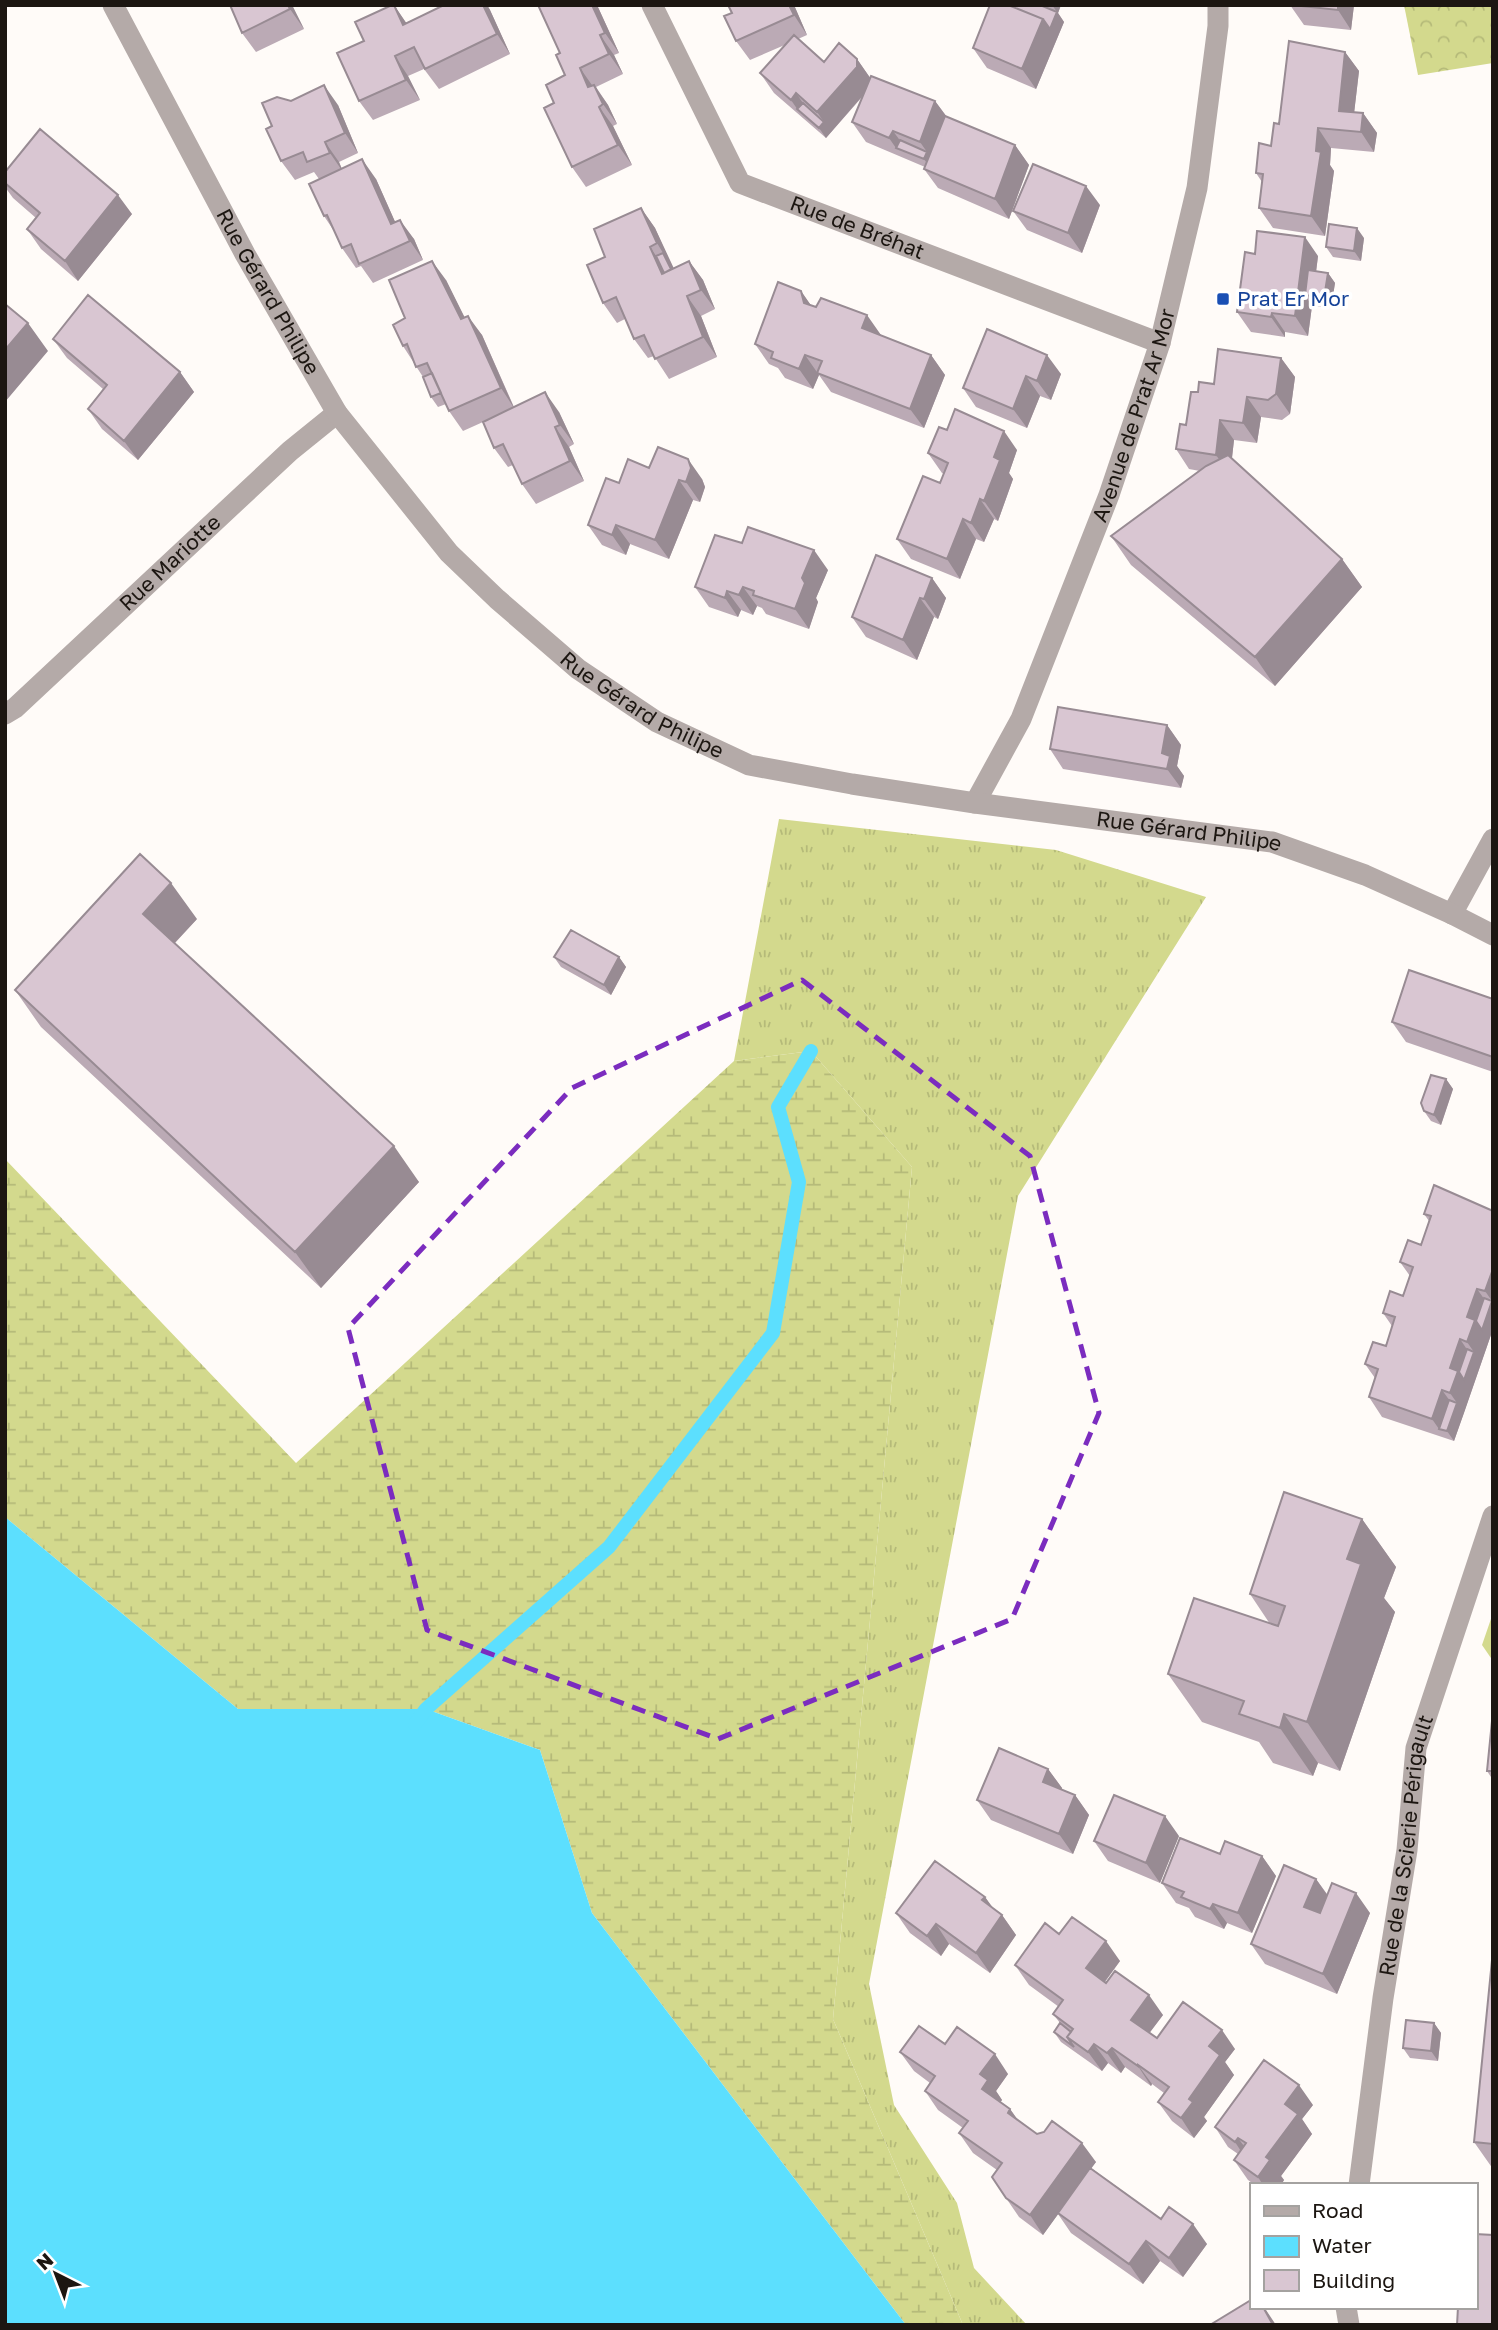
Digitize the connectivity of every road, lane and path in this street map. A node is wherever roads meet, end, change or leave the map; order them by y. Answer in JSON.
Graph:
{"nodes":[{"id":1,"x":113,"y":5,"type":"edge"},
{"id":2,"x":652,"y":5,"type":"edge"},
{"id":3,"x":1218,"y":5,"type":"edge"},
{"id":4,"x":1160,"y":343,"type":"junction"},
{"id":5,"x":337,"y":413,"type":"junction"},
{"id":6,"x":5,"y":714,"type":"edge"},
{"id":7,"x":975,"y":803,"type":"junction"},
{"id":8,"x":1493,"y":839,"type":"edge"},
{"id":9,"x":1452,"y":914,"type":"junction"},
{"id":10,"x":1493,"y":935,"type":"edge"},
{"id":11,"x":1493,"y":1516,"type":"edge"},
{"id":12,"x":1359,"y":2183,"type":"edge"}],
"edges":[{"from":1,"to":5,"type":"street","name":"Rue Gérard Philipe"},
{"from":2,"to":4,"type":"street","name":"Rue de Bréhat"},
{"from":3,"to":4,"type":"street","name":"Avenue de Prat Ar Mor"},
{"from":4,"to":7,"type":"street","name":"Avenue de Prat Ar Mor"},
{"from":5,"to":6,"type":"street","name":"Rue Mariotte"},
{"from":5,"to":7,"type":"street","name":"Rue Gérard Philipe"},
{"from":7,"to":9,"type":"street","name":"Rue Gérard Philipe"},
{"from":8,"to":9,"type":"street"},
{"from":9,"to":10,"type":"street","name":"Rue Gérard Philipe"},
{"from":11,"to":12,"type":"street","name":"Rue de la Scierie Périgault"}]}
